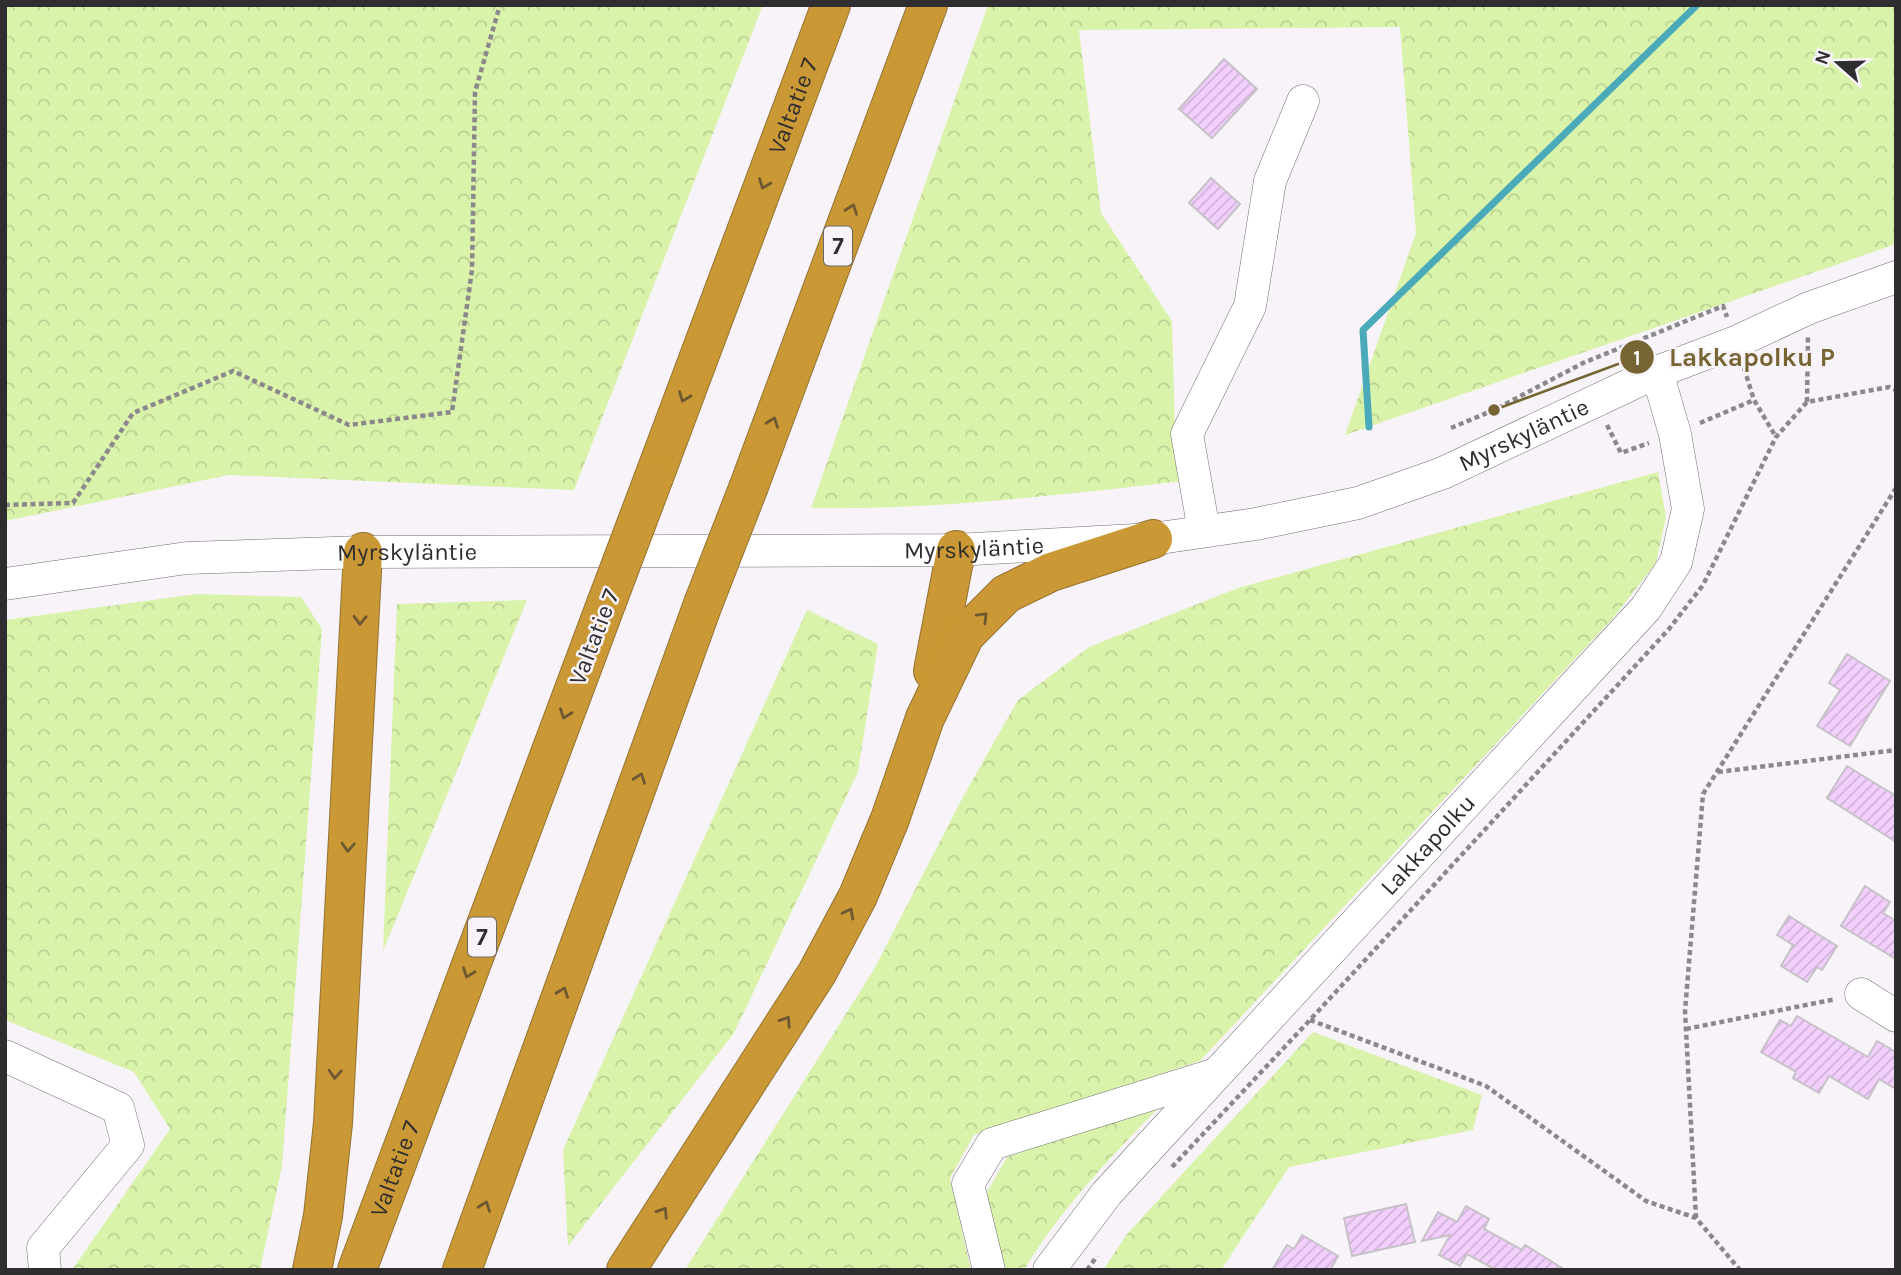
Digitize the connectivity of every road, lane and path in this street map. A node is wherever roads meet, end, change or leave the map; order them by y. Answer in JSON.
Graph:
{"nodes":[{"id":1,"x":500,"y":5,"type":"edge"},
{"id":2,"x":831,"y":5,"type":"edge"},
{"id":3,"x":928,"y":5,"type":"edge"},
{"id":4,"x":1303,"y":101,"type":"dead end"},
{"id":5,"x":1896,"y":277,"type":"edge"},
{"id":6,"x":1809,"y":308,"type":"junction"},
{"id":7,"x":1736,"y":342,"type":"junction"},
{"id":8,"x":1657,"y":372,"type":"junction"},
{"id":9,"x":1896,"y":390,"type":"edge"},
{"id":10,"x":1754,"y":400,"type":"junction"},
{"id":11,"x":1807,"y":402,"type":"junction"},
{"id":12,"x":1451,"y":428,"type":"dead end"},
{"id":13,"x":1675,"y":434,"type":"junction"},
{"id":14,"x":1896,"y":488,"type":"edge"},
{"id":15,"x":5,"y":505,"type":"edge"},
{"id":16,"x":1203,"y":531,"type":"junction"},
{"id":17,"x":1153,"y":539,"type":"junction"},
{"id":18,"x":956,"y":550,"type":"junction"},
{"id":19,"x":363,"y":552,"type":"junction"},
{"id":20,"x":5,"y":584,"type":"edge"},
{"id":21,"x":925,"y":718,"type":"junction"},
{"id":22,"x":1896,"y":750,"type":"edge"},
{"id":23,"x":1717,"y":772,"type":"junction"},
{"id":24,"x":1861,"y":994,"type":"joint"},
{"id":25,"x":1896,"y":1016,"type":"edge"},
{"id":26,"x":1310,"y":1020,"type":"dead end"},
{"id":27,"x":1686,"y":1029,"type":"junction"},
{"id":28,"x":5,"y":1056,"type":"edge"},
{"id":29,"x":1215,"y":1075,"type":"junction"},
{"id":30,"x":1696,"y":1217,"type":"junction"},
{"id":31,"x":45,"y":1270,"type":"edge"},
{"id":32,"x":312,"y":1270,"type":"edge"},
{"id":33,"x":357,"y":1270,"type":"edge"},
{"id":34,"x":462,"y":1270,"type":"edge"},
{"id":35,"x":626,"y":1270,"type":"edge"},
{"id":36,"x":989,"y":1270,"type":"edge"},
{"id":37,"x":1049,"y":1270,"type":"edge"},
{"id":38,"x":1740,"y":1270,"type":"edge"}],
"edges":[{"from":1,"to":15,"type":"path"},
{"from":2,"to":33,"type":"highway","name":"Valtatie 7","number":"7","one_way":true,"bridge":true},
{"from":34,"to":3,"type":"highway","number":"7","one_way":true,"bridge":true},
{"from":4,"to":16,"type":"street"},
{"from":5,"to":6,"type":"street","name":"Myrskyläntie"},
{"from":6,"to":7,"type":"street","name":"Myrskyläntie"},
{"from":6,"to":11,"type":"path"},
{"from":7,"to":8,"type":"street","name":"Myrskyläntie"},
{"from":7,"to":10,"type":"path"},
{"from":7,"to":12,"type":"path"},
{"from":8,"to":13,"type":"street","name":"Lakkapolku"},
{"from":8,"to":16,"type":"street","name":"Myrskyläntie"},
{"from":9,"to":11,"type":"path"},
{"from":10,"to":11,"type":"path"},
{"from":10,"to":13,"type":"path"},
{"from":13,"to":29,"type":"street","name":"Lakkapolku"},
{"from":14,"to":23,"type":"path"},
{"from":16,"to":17,"type":"street","name":"Myrskyläntie"},
{"from":17,"to":18,"type":"street","name":"Myrskyläntie"},
{"from":21,"to":17,"type":"highway","one_way":true},
{"from":18,"to":19,"type":"street","name":"Myrskyläntie"},
{"from":18,"to":21,"type":"highway"},
{"from":19,"to":20,"type":"street","name":"Myrskyläntie"},
{"from":19,"to":32,"type":"highway","one_way":true},
{"from":35,"to":21,"type":"highway","one_way":true},
{"from":22,"to":23,"type":"path"},
{"from":23,"to":27,"type":"path"},
{"from":24,"to":25,"type":"street"},
{"from":24,"to":27,"type":"path"},
{"from":26,"to":30,"type":"path"},
{"from":27,"to":30,"type":"path"},
{"from":28,"to":31,"type":"street"},
{"from":29,"to":36,"type":"street"},
{"from":29,"to":37,"type":"street","name":"Lakkapolku"},
{"from":30,"to":38,"type":"path"}]}
